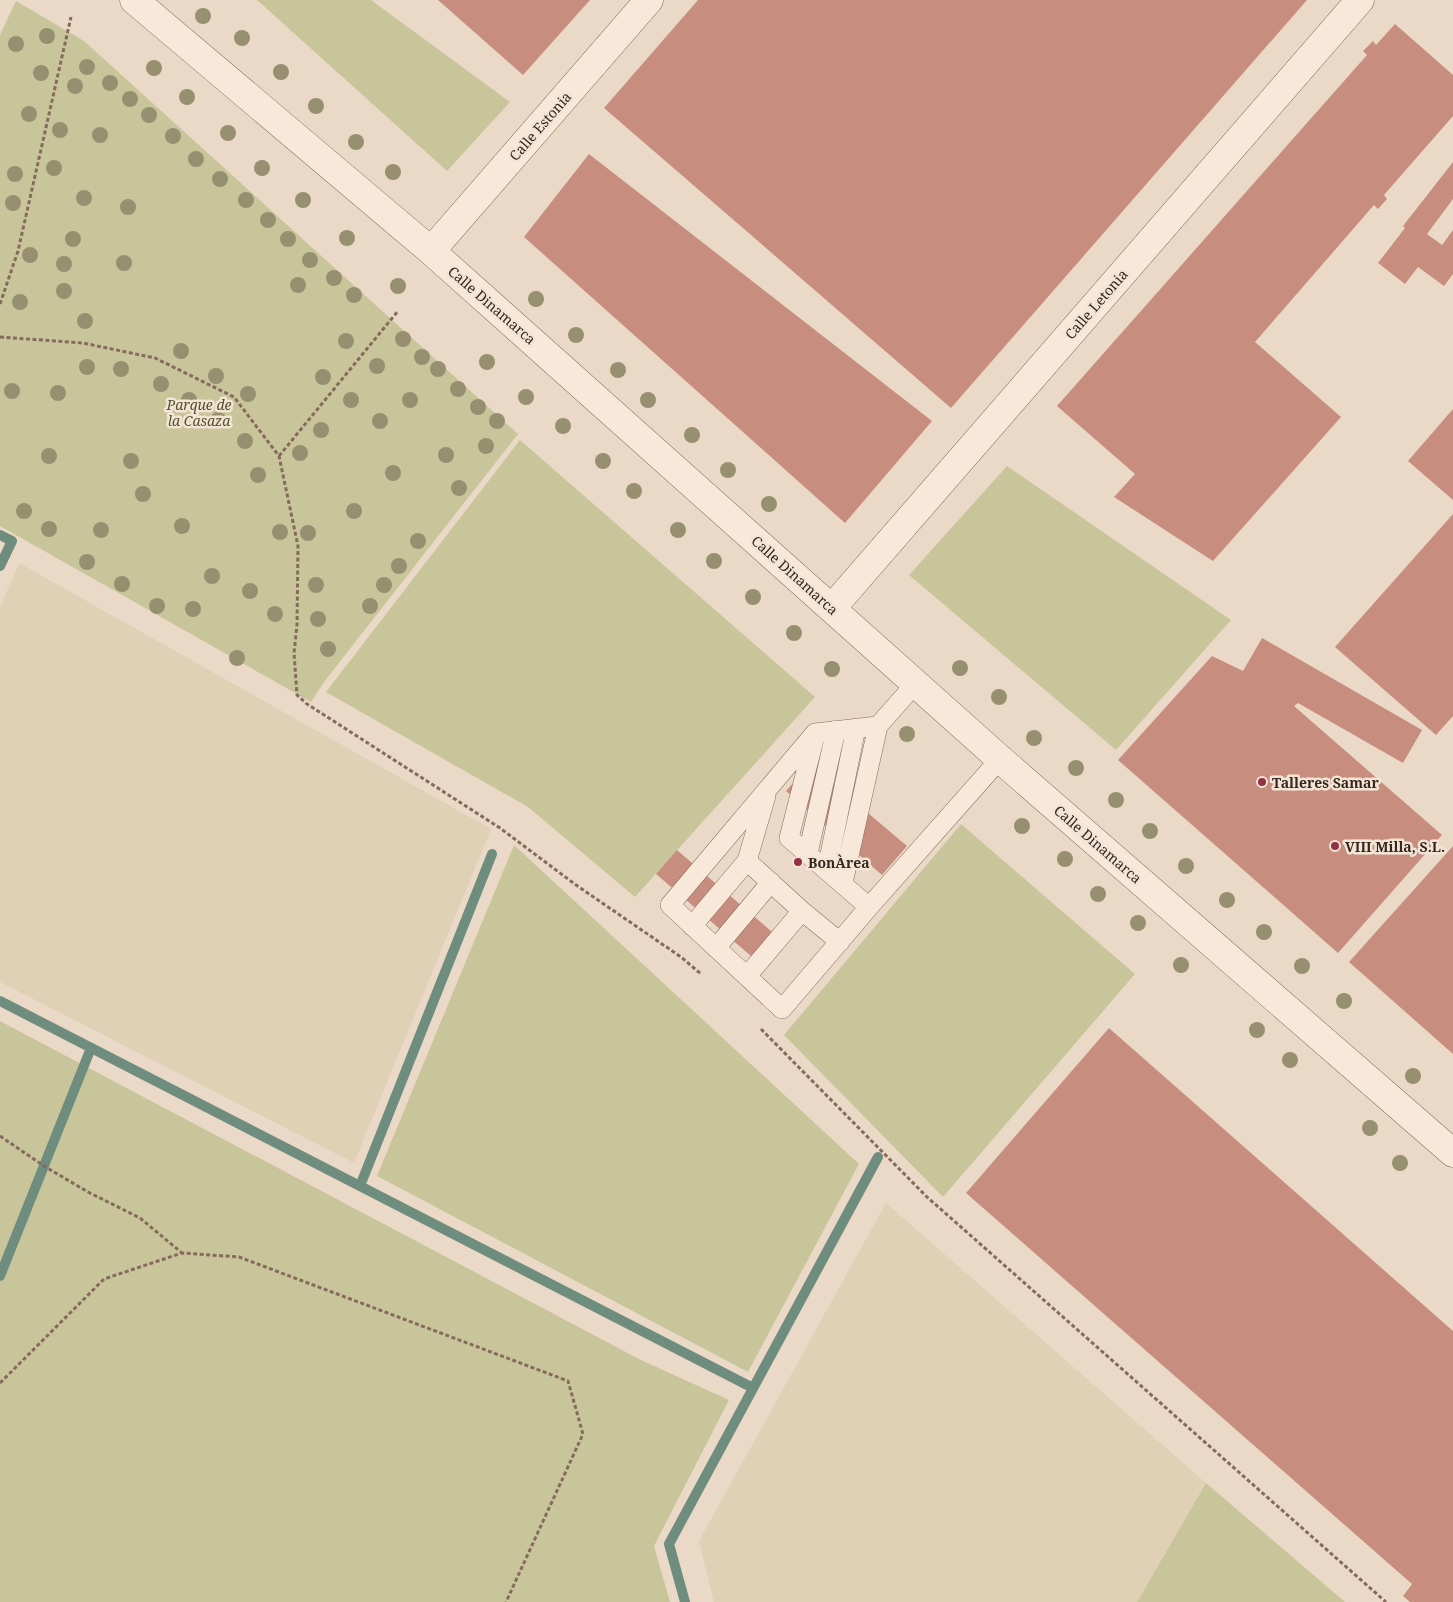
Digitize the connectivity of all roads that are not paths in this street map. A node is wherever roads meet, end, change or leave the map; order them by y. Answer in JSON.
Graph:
{"nodes":[{"id":1,"x":134,"y":0,"type":"edge"},
{"id":2,"x":649,"y":0,"type":"edge"},
{"id":3,"x":1360,"y":0,"type":"edge"},
{"id":4,"x":431,"y":251,"type":"junction"},
{"id":5,"x":832,"y":608,"type":"junction"},
{"id":6,"x":916,"y":683,"type":"junction"},
{"id":7,"x":878,"y":726,"type":"junction"},
{"id":8,"x":856,"y":728,"type":"junction"},
{"id":9,"x":836,"y":730,"type":"junction"},
{"id":10,"x":816,"y":733,"type":"junction"},
{"id":11,"x":1000,"y":759,"type":"junction"},
{"id":12,"x":768,"y":790,"type":"junction"},
{"id":13,"x":808,"y":853,"type":"junction"},
{"id":14,"x":747,"y":861,"type":"junction"},
{"id":15,"x":827,"y":869,"type":"junction"},
{"id":16,"x":772,"y":882,"type":"junction"},
{"id":17,"x":843,"y":883,"type":"junction"},
{"id":18,"x":869,"y":906,"type":"junction"},
{"id":19,"x":802,"y":910,"type":"junction"},
{"id":20,"x":692,"y":926,"type":"junction"},
{"id":21,"x":840,"y":942,"type":"junction"},
{"id":22,"x":716,"y":948,"type":"junction"},
{"id":23,"x":746,"y":976,"type":"junction"},
{"id":24,"x":1453,"y":1153,"type":"edge"}],
"edges":[{"from":1,"to":4,"type":"street","name":"Calle Dinamarca"},
{"from":2,"to":4,"type":"street","name":"Calle Estonia"},
{"from":3,"to":5,"type":"street","name":"Calle Letonia"},
{"from":4,"to":5,"type":"street","name":"Calle Dinamarca"},
{"from":5,"to":6,"type":"street","name":"Calle Dinamarca"},
{"from":6,"to":7,"type":"lane"},
{"from":6,"to":11,"type":"street","name":"Calle Dinamarca"},
{"from":7,"to":8,"type":"lane"},
{"from":7,"to":17,"type":"lane"},
{"from":8,"to":9,"type":"lane"},
{"from":8,"to":15,"type":"lane"},
{"from":9,"to":10,"type":"lane"},
{"from":9,"to":13,"type":"lane"},
{"from":10,"to":12,"type":"lane"},
{"from":10,"to":13,"type":"lane"},
{"from":11,"to":18,"type":"lane"},
{"from":11,"to":24,"type":"street","name":"Calle Dinamarca"},
{"from":12,"to":14,"type":"lane"},
{"from":12,"to":20,"type":"lane"},
{"from":13,"to":15,"type":"lane"},
{"from":14,"to":16,"type":"lane"},
{"from":14,"to":20,"type":"lane"},
{"from":15,"to":17,"type":"lane"},
{"from":16,"to":19,"type":"lane"},
{"from":16,"to":22,"type":"lane"},
{"from":17,"to":18,"type":"lane"},
{"from":18,"to":21,"type":"lane"},
{"from":19,"to":21,"type":"lane"},
{"from":19,"to":23,"type":"lane"},
{"from":20,"to":22,"type":"lane"},
{"from":21,"to":23,"type":"lane"},
{"from":22,"to":23,"type":"lane"}]}
